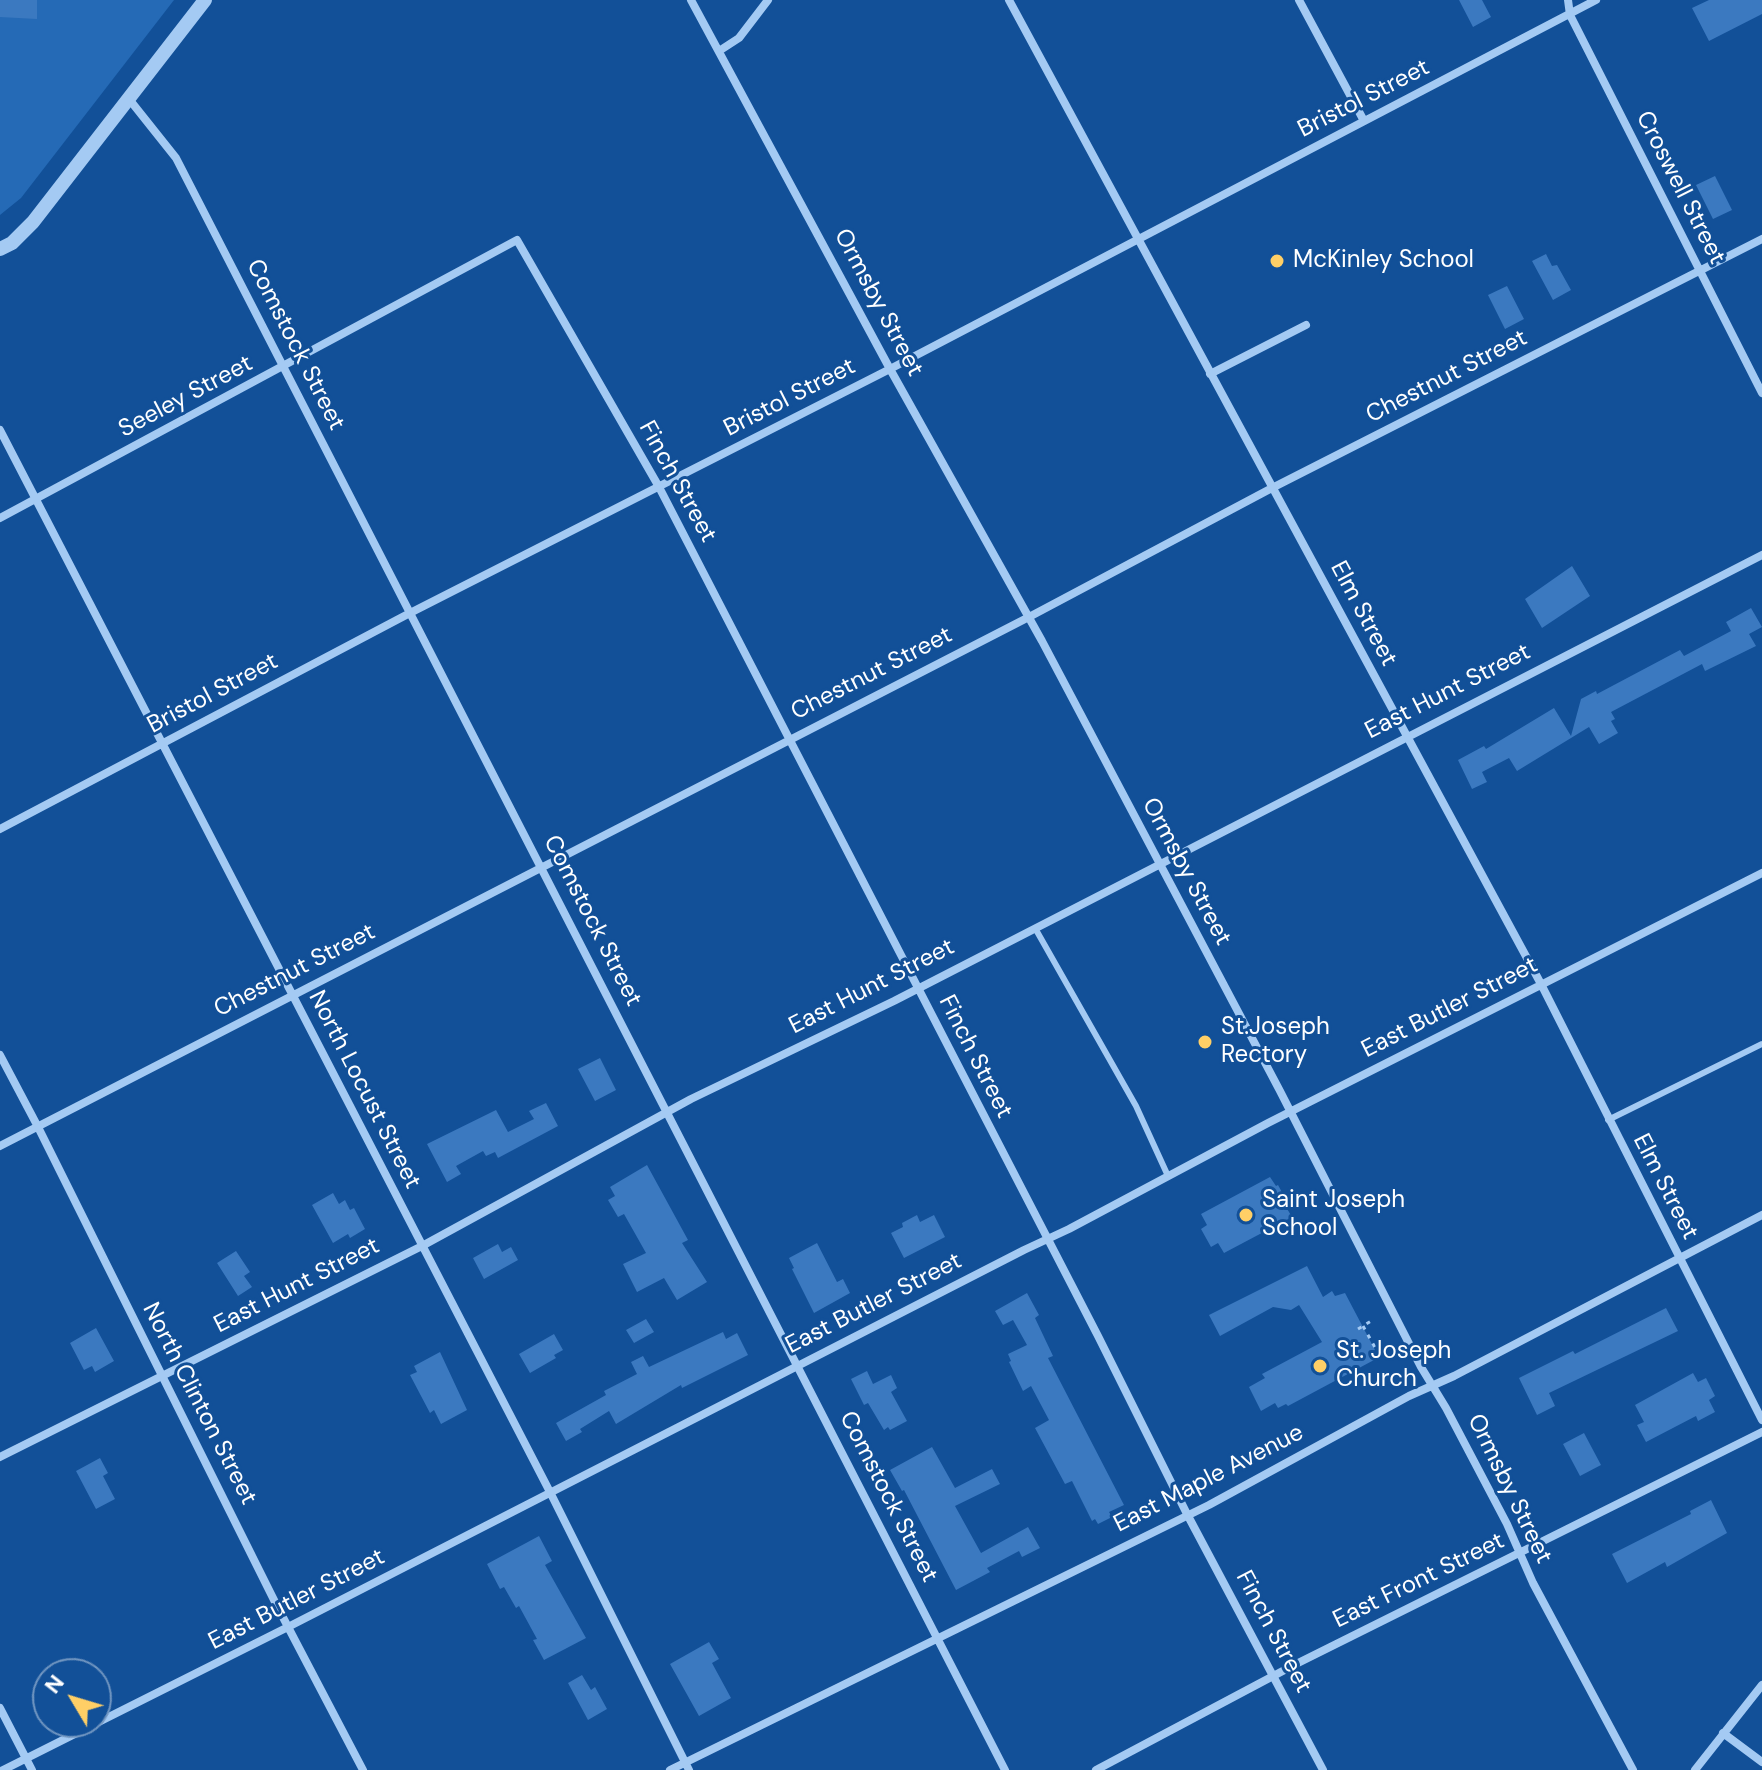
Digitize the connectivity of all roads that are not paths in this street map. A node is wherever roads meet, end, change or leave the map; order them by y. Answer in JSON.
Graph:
{"nodes":[{"id":1,"x":205,"y":0,"type":"edge"},
{"id":2,"x":691,"y":0,"type":"edge"},
{"id":3,"x":768,"y":0,"type":"edge"},
{"id":4,"x":1009,"y":0,"type":"edge"},
{"id":5,"x":1299,"y":0,"type":"edge"},
{"id":6,"x":1568,"y":0,"type":"edge"},
{"id":7,"x":1596,"y":0,"type":"edge"},
{"id":8,"x":1570,"y":15,"type":"junction"},
{"id":9,"x":719,"y":51,"type":"junction"},
{"id":10,"x":129,"y":99,"type":"junction"},
{"id":11,"x":1364,"y":121,"type":"junction"},
{"id":12,"x":1138,"y":238,"type":"junction"},
{"id":13,"x":1762,"y":239,"type":"edge"},
{"id":14,"x":517,"y":240,"type":"joint"},
{"id":15,"x":0,"y":249,"type":"edge"},
{"id":16,"x":1700,"y":271,"type":"junction"},
{"id":17,"x":1306,"y":325,"type":"dead end"},
{"id":18,"x":284,"y":367,"type":"junction"},
{"id":19,"x":890,"y":369,"type":"junction"},
{"id":20,"x":1210,"y":374,"type":"junction"},
{"id":21,"x":1762,"y":393,"type":"edge"},
{"id":22,"x":0,"y":430,"type":"edge"},
{"id":23,"x":659,"y":487,"type":"junction"},
{"id":24,"x":1272,"y":488,"type":"junction"},
{"id":25,"x":35,"y":500,"type":"junction"},
{"id":26,"x":0,"y":518,"type":"edge"},
{"id":27,"x":1762,"y":555,"type":"edge"},
{"id":28,"x":410,"y":613,"type":"junction"},
{"id":29,"x":1029,"y":617,"type":"junction"},
{"id":30,"x":1407,"y":735,"type":"junction"},
{"id":31,"x":789,"y":738,"type":"junction"},
{"id":32,"x":164,"y":743,"type":"junction"},
{"id":33,"x":0,"y":829,"type":"edge"},
{"id":34,"x":1158,"y":863,"type":"junction"},
{"id":35,"x":542,"y":867,"type":"junction"},
{"id":36,"x":1762,"y":873,"type":"edge"},
{"id":37,"x":1035,"y":928,"type":"junction"},
{"id":38,"x":1541,"y":984,"type":"junction"},
{"id":39,"x":917,"y":987,"type":"junction"},
{"id":40,"x":293,"y":995,"type":"junction"},
{"id":41,"x":1762,"y":1044,"type":"edge"},
{"id":42,"x":0,"y":1055,"type":"edge"},
{"id":43,"x":668,"y":1110,"type":"junction"},
{"id":44,"x":1290,"y":1113,"type":"junction"},
{"id":45,"x":1608,"y":1120,"type":"junction"},
{"id":46,"x":38,"y":1127,"type":"junction"},
{"id":47,"x":0,"y":1146,"type":"edge"},
{"id":48,"x":1168,"y":1176,"type":"junction"},
{"id":49,"x":1762,"y":1215,"type":"edge"},
{"id":50,"x":1046,"y":1239,"type":"junction"},
{"id":51,"x":422,"y":1246,"type":"junction"},
{"id":52,"x":1679,"y":1258,"type":"junction"},
{"id":53,"x":799,"y":1365,"type":"junction"},
{"id":54,"x":163,"y":1377,"type":"junction"},
{"id":55,"x":1432,"y":1386,"type":"junction"},
{"id":56,"x":1762,"y":1420,"type":"edge"},
{"id":57,"x":1762,"y":1432,"type":"edge"},
{"id":58,"x":0,"y":1457,"type":"edge"},
{"id":59,"x":550,"y":1492,"type":"junction"},
{"id":60,"x":1187,"y":1514,"type":"junction"},
{"id":61,"x":1519,"y":1554,"type":"junction"},
{"id":62,"x":288,"y":1627,"type":"junction"},
{"id":63,"x":937,"y":1637,"type":"junction"},
{"id":64,"x":1274,"y":1675,"type":"junction"},
{"id":65,"x":1762,"y":1685,"type":"edge"},
{"id":66,"x":0,"y":1708,"type":"edge"},
{"id":67,"x":1723,"y":1733,"type":"junction"},
{"id":68,"x":26,"y":1758,"type":"junction"},
{"id":69,"x":1762,"y":1762,"type":"edge"},
{"id":70,"x":687,"y":1766,"type":"edge"},
{"id":71,"x":3,"y":1770,"type":"edge"},
{"id":72,"x":32,"y":1770,"type":"edge"},
{"id":73,"x":363,"y":1770,"type":"edge"},
{"id":74,"x":670,"y":1770,"type":"edge"},
{"id":75,"x":1005,"y":1770,"type":"edge"},
{"id":76,"x":1096,"y":1770,"type":"edge"},
{"id":77,"x":1323,"y":1770,"type":"edge"},
{"id":78,"x":1633,"y":1770,"type":"edge"},
{"id":79,"x":1695,"y":1770,"type":"edge"}],
"edges":[{"from":1,"to":10,"type":"street"},
{"from":2,"to":9,"type":"street","name":"Ormsby Street"},
{"from":3,"to":9,"type":"street"},
{"from":4,"to":12,"type":"street","name":"Elm Street"},
{"from":5,"to":11,"type":"street"},
{"from":6,"to":8,"type":"street","name":"Croswell Street"},
{"from":7,"to":8,"type":"street","name":"Bristol Street"},
{"from":8,"to":11,"type":"street","name":"Bristol Street"},
{"from":8,"to":16,"type":"street","name":"Croswell Street"},
{"from":9,"to":19,"type":"street","name":"Ormsby Street"},
{"from":10,"to":15,"type":"street"},
{"from":10,"to":18,"type":"street","name":"Comstock Street"},
{"from":11,"to":12,"type":"street","name":"Bristol Street"},
{"from":12,"to":19,"type":"street","name":"Bristol Street"},
{"from":12,"to":20,"type":"street","name":"Elm Street"},
{"from":13,"to":16,"type":"street","name":"Chestnut Street"},
{"from":14,"to":18,"type":"street","name":"Seeley Street"},
{"from":14,"to":23,"type":"street","name":"Finch Street"},
{"from":16,"to":21,"type":"street","name":"Croswell Street"},
{"from":16,"to":24,"type":"street","name":"Chestnut Street"},
{"from":17,"to":20,"type":"street"},
{"from":18,"to":25,"type":"street","name":"Seeley Street"},
{"from":18,"to":28,"type":"street","name":"Comstock Street"},
{"from":19,"to":23,"type":"street","name":"Bristol Street"},
{"from":19,"to":29,"type":"street","name":"Ormsby Street"},
{"from":20,"to":24,"type":"street","name":"Elm Street"},
{"from":22,"to":25,"type":"street","name":"North Locust Street"},
{"from":23,"to":28,"type":"street","name":"Bristol Street"},
{"from":23,"to":31,"type":"street","name":"Finch Street"},
{"from":24,"to":29,"type":"street","name":"Chestnut Street"},
{"from":24,"to":30,"type":"street","name":"Elm Street"},
{"from":25,"to":26,"type":"street","name":"Seeley Street"},
{"from":25,"to":32,"type":"street","name":"North Locust Street"},
{"from":27,"to":30,"type":"street","name":"East Hunt Street"},
{"from":28,"to":32,"type":"street","name":"Bristol Street"},
{"from":28,"to":35,"type":"street","name":"Comstock Street"},
{"from":29,"to":31,"type":"street","name":"Chestnut Street"},
{"from":29,"to":34,"type":"street","name":"Ormsby Street"},
{"from":30,"to":34,"type":"street","name":"East Hunt Street"},
{"from":30,"to":38,"type":"street","name":"Elm Street"},
{"from":31,"to":35,"type":"street","name":"Chestnut Street"},
{"from":31,"to":39,"type":"street","name":"Finch Street"},
{"from":32,"to":33,"type":"street","name":"Bristol Street"},
{"from":32,"to":40,"type":"street","name":"North Locust Street"},
{"from":34,"to":37,"type":"street","name":"East Hunt Street"},
{"from":34,"to":44,"type":"street","name":"Ormsby Street"},
{"from":35,"to":40,"type":"street","name":"Chestnut Street"},
{"from":35,"to":43,"type":"street","name":"Comstock Street"},
{"from":36,"to":38,"type":"street","name":"East Butler Street"},
{"from":37,"to":39,"type":"street","name":"East Hunt Street"},
{"from":37,"to":48,"type":"lane"},
{"from":38,"to":44,"type":"street","name":"East Butler Street"},
{"from":38,"to":45,"type":"street","name":"Elm Street"},
{"from":39,"to":43,"type":"street","name":"East Hunt Street"},
{"from":39,"to":50,"type":"street","name":"Finch Street"},
{"from":40,"to":46,"type":"street","name":"Chestnut Street"},
{"from":40,"to":51,"type":"street","name":"North Locust Street"},
{"from":41,"to":45,"type":"lane"},
{"from":42,"to":46,"type":"street","name":"North Clinton Street"},
{"from":43,"to":51,"type":"street","name":"East Hunt Street"},
{"from":43,"to":53,"type":"street","name":"Comstock Street"},
{"from":44,"to":48,"type":"street","name":"East Butler Street"},
{"from":44,"to":55,"type":"street","name":"Ormsby Street"},
{"from":45,"to":52,"type":"street","name":"Elm Street"},
{"from":46,"to":47,"type":"street","name":"Chestnut Street"},
{"from":46,"to":54,"type":"street","name":"North Clinton Street"},
{"from":48,"to":50,"type":"street","name":"East Butler Street"},
{"from":49,"to":52,"type":"street","name":"East Maple Avenue"},
{"from":50,"to":53,"type":"street","name":"East Butler Street"},
{"from":50,"to":60,"type":"street","name":"Finch Street"},
{"from":51,"to":54,"type":"street","name":"East Hunt Street"},
{"from":51,"to":59,"type":"street","name":"North Locust Street"},
{"from":52,"to":55,"type":"street","name":"East Maple Avenue"},
{"from":52,"to":56,"type":"street","name":"Elm Street"},
{"from":53,"to":59,"type":"street","name":"East Butler Street"},
{"from":53,"to":63,"type":"street","name":"Comstock Street"},
{"from":54,"to":58,"type":"street","name":"East Hunt Street"},
{"from":54,"to":62,"type":"street","name":"North Clinton Street"},
{"from":55,"to":60,"type":"street","name":"East Maple Avenue"},
{"from":55,"to":61,"type":"street","name":"Ormsby Street"},
{"from":57,"to":61,"type":"street","name":"East Front Street"},
{"from":59,"to":62,"type":"street","name":"East Butler Street"},
{"from":59,"to":70,"type":"street","name":"North Locust Street"},
{"from":60,"to":63,"type":"street","name":"East Maple Avenue"},
{"from":60,"to":64,"type":"street","name":"Finch Street"},
{"from":61,"to":64,"type":"street","name":"East Front Street"},
{"from":61,"to":78,"type":"street","name":"Ormsby Street"},
{"from":62,"to":68,"type":"street","name":"East Butler Street"},
{"from":62,"to":73,"type":"street","name":"North Clinton Street"},
{"from":63,"to":70,"type":"street","name":"East Maple Avenue"},
{"from":63,"to":75,"type":"street","name":"Comstock Street"},
{"from":64,"to":76,"type":"street","name":"East Front Street"},
{"from":64,"to":77,"type":"street","name":"Finch Street"},
{"from":65,"to":67,"type":"street"},
{"from":66,"to":68,"type":"street"},
{"from":67,"to":69,"type":"street"},
{"from":67,"to":79,"type":"street"},
{"from":68,"to":71,"type":"street","name":"East Butler Street"},
{"from":68,"to":72,"type":"street"},
{"from":70,"to":74,"type":"street","name":"East Maple Avenue"}]}
